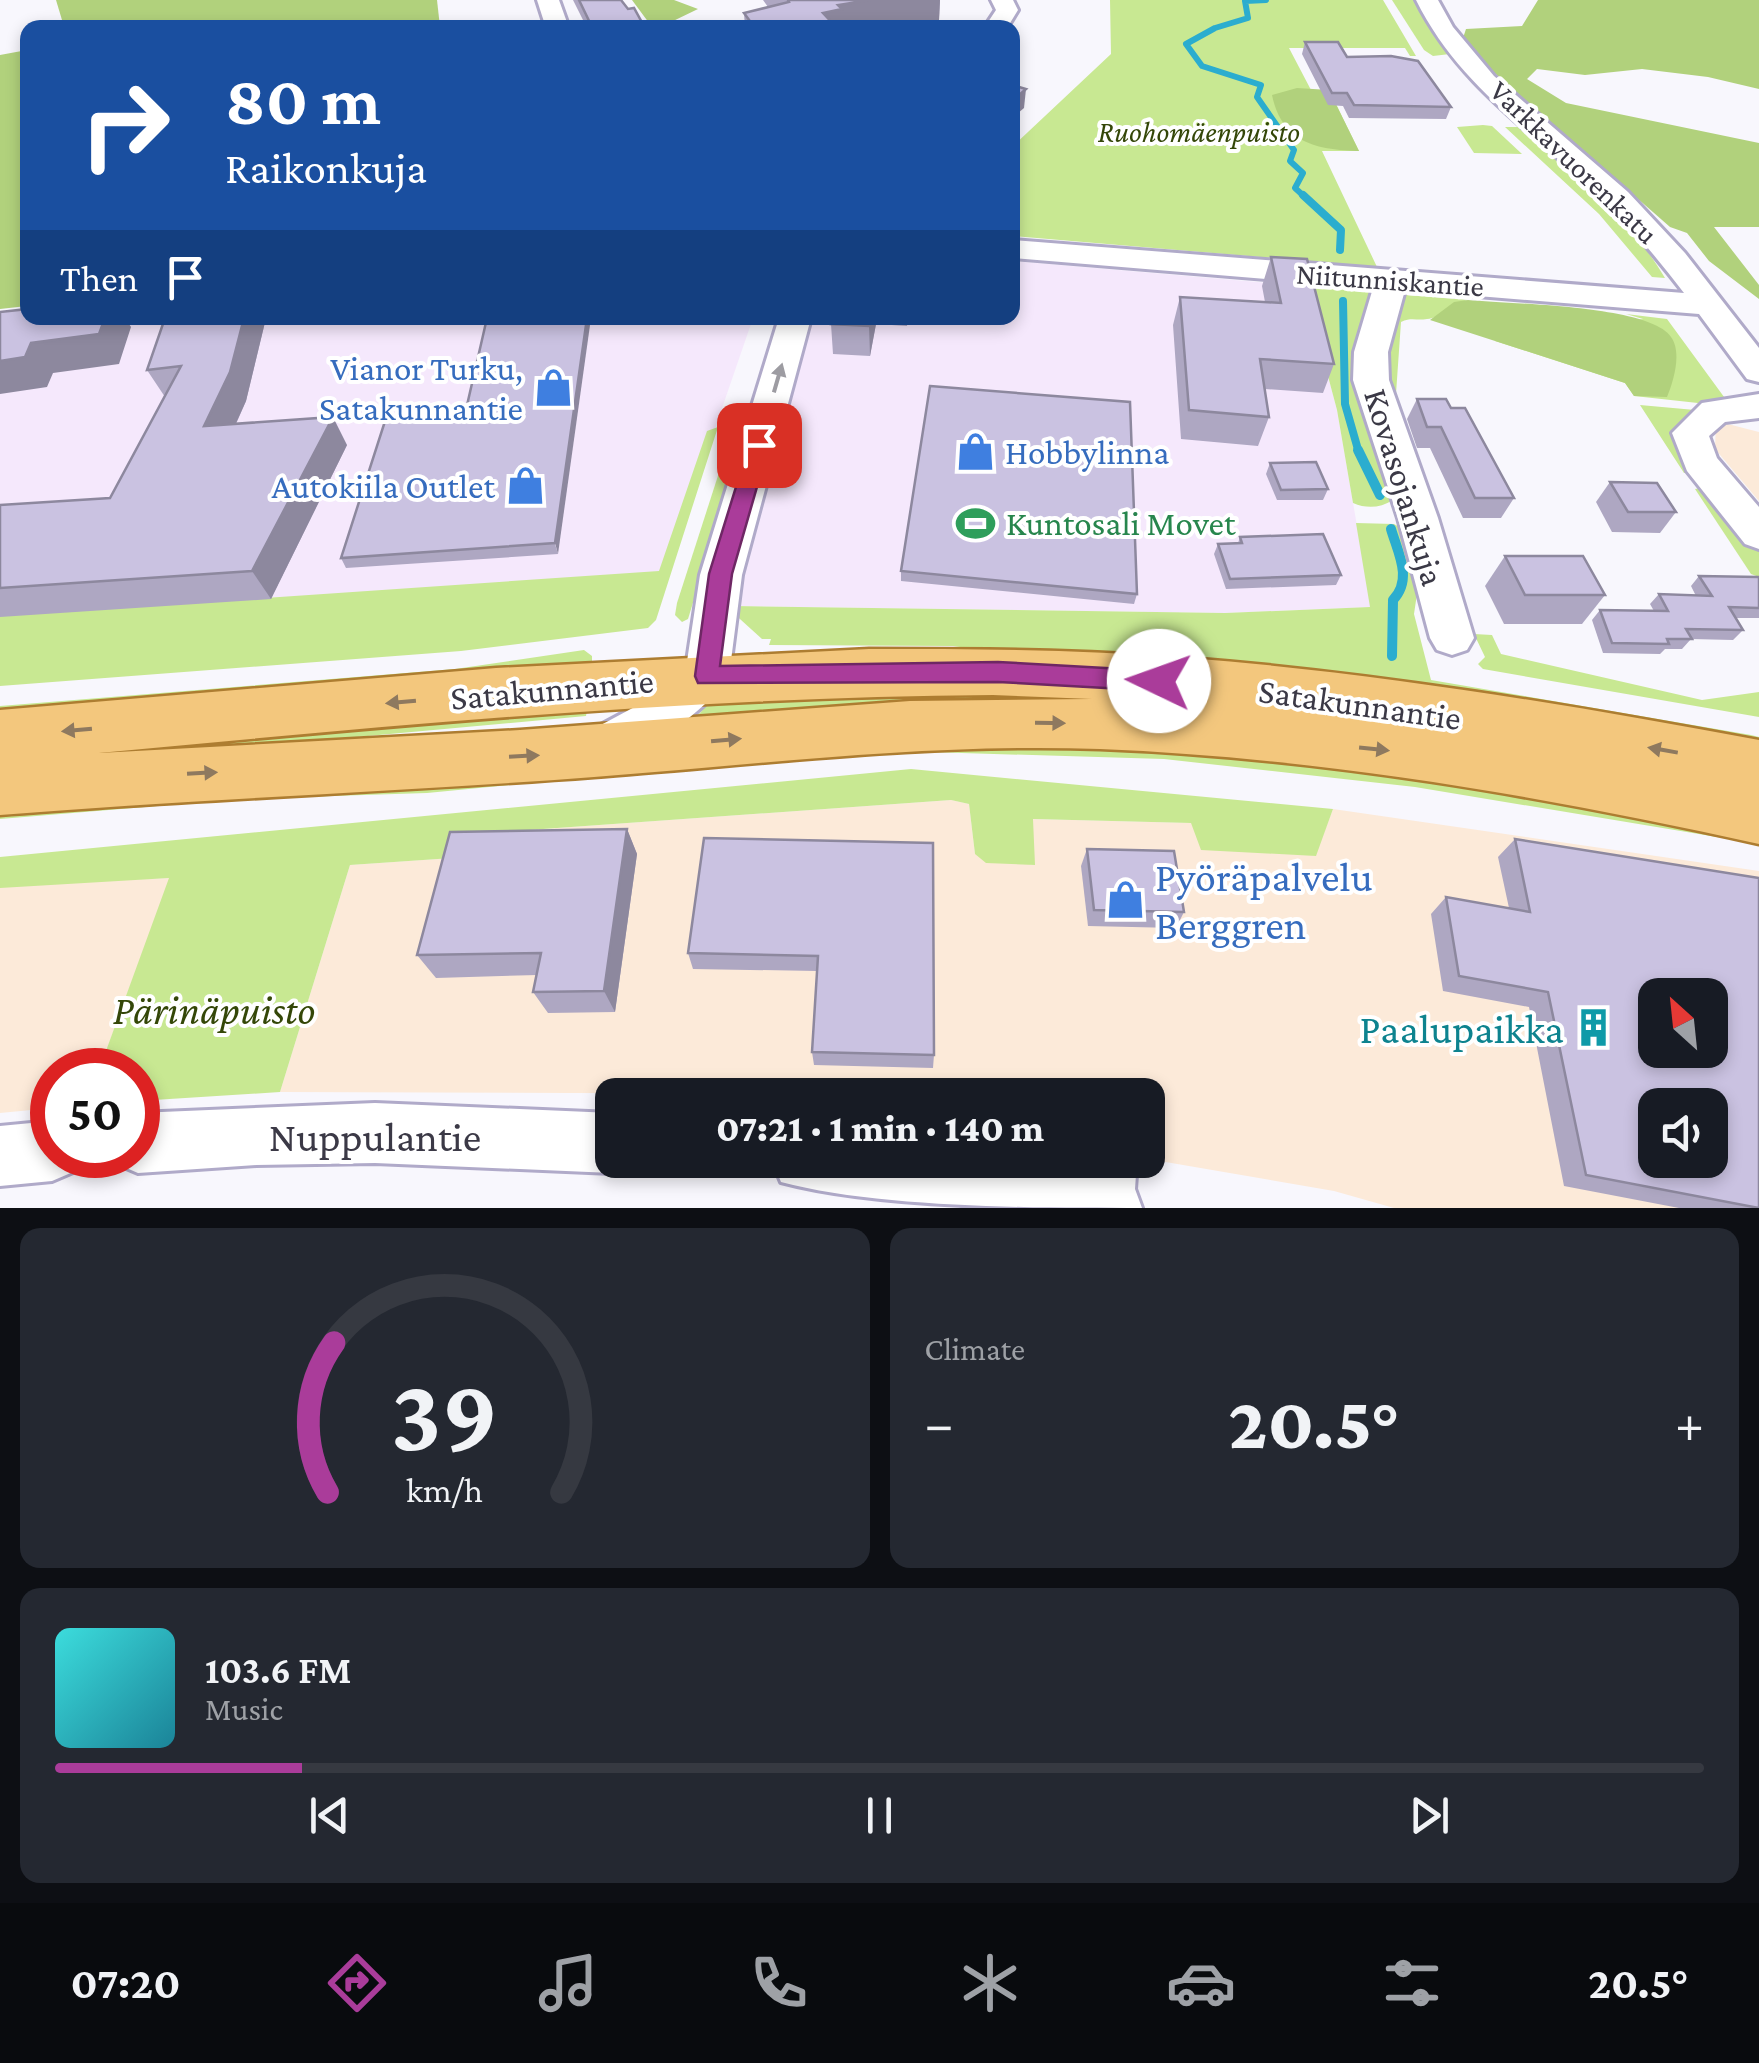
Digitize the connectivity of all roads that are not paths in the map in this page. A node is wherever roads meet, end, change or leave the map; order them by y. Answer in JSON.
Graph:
{"nodes":[{"id":1,"x":1427,"y":0,"type":"edge"},
{"id":2,"x":1020,"y":250,"type":"edge"},
{"id":3,"x":1389,"y":279,"type":"junction"},
{"id":4,"x":1708,"y":304,"type":"junction"},
{"id":5,"x":793,"y":325,"type":"edge"},
{"id":6,"x":1759,"y":371,"type":"edge"},
{"id":7,"x":1759,"y":406,"type":"edge"},
{"id":8,"x":1759,"y":534,"type":"edge"},
{"id":9,"x":1452,"y":638,"type":"dead end"},
{"id":10,"x":707,"y":676,"type":"junction"},
{"id":11,"x":0,"y":736,"type":"edge"},
{"id":12,"x":594,"y":752,"type":"junction"},
{"id":13,"x":1759,"y":767,"type":"edge"},
{"id":14,"x":0,"y":786,"type":"edge"},
{"id":15,"x":1759,"y":815,"type":"edge"},
{"id":16,"x":160,"y":1141,"type":"edge"},
{"id":17,"x":595,"y":1141,"type":"edge"},
{"id":18,"x":30,"y":1153,"type":"edge"},
{"id":19,"x":0,"y":1156,"type":"edge"},
{"id":20,"x":973,"y":1178,"type":"edge"},
{"id":21,"x":1106,"y":1192,"type":"edge"}],
"edges":[{"from":1,"to":4,"type":"street","name":"Varkkavuorenkatu"},
{"from":2,"to":3,"type":"street","name":"Niitunniskantie"},
{"from":3,"to":4,"type":"street","name":"Niitunniskantie"},
{"from":3,"to":9,"type":"street","name":"Kovasojankuja"},
{"from":4,"to":6,"type":"street","name":"Varkkavuorenkatu"},
{"from":10,"to":5,"type":"street","one_way":true},
{"from":7,"to":8,"type":"street"},
{"from":10,"to":11,"type":"main road","name":"Satakunnantie","one_way":true},
{"from":10,"to":12,"type":"street"},
{"from":13,"to":10,"type":"main road","name":"Satakunnantie","one_way":true},
{"from":14,"to":12,"type":"main road","name":"Satakunnantie","one_way":true},
{"from":12,"to":15,"type":"main road","name":"Satakunnantie","one_way":true},
{"from":16,"to":17,"type":"street","name":"Nuppulantie"},
{"from":18,"to":19,"type":"street"},
{"from":20,"to":21,"type":"street"}]}
